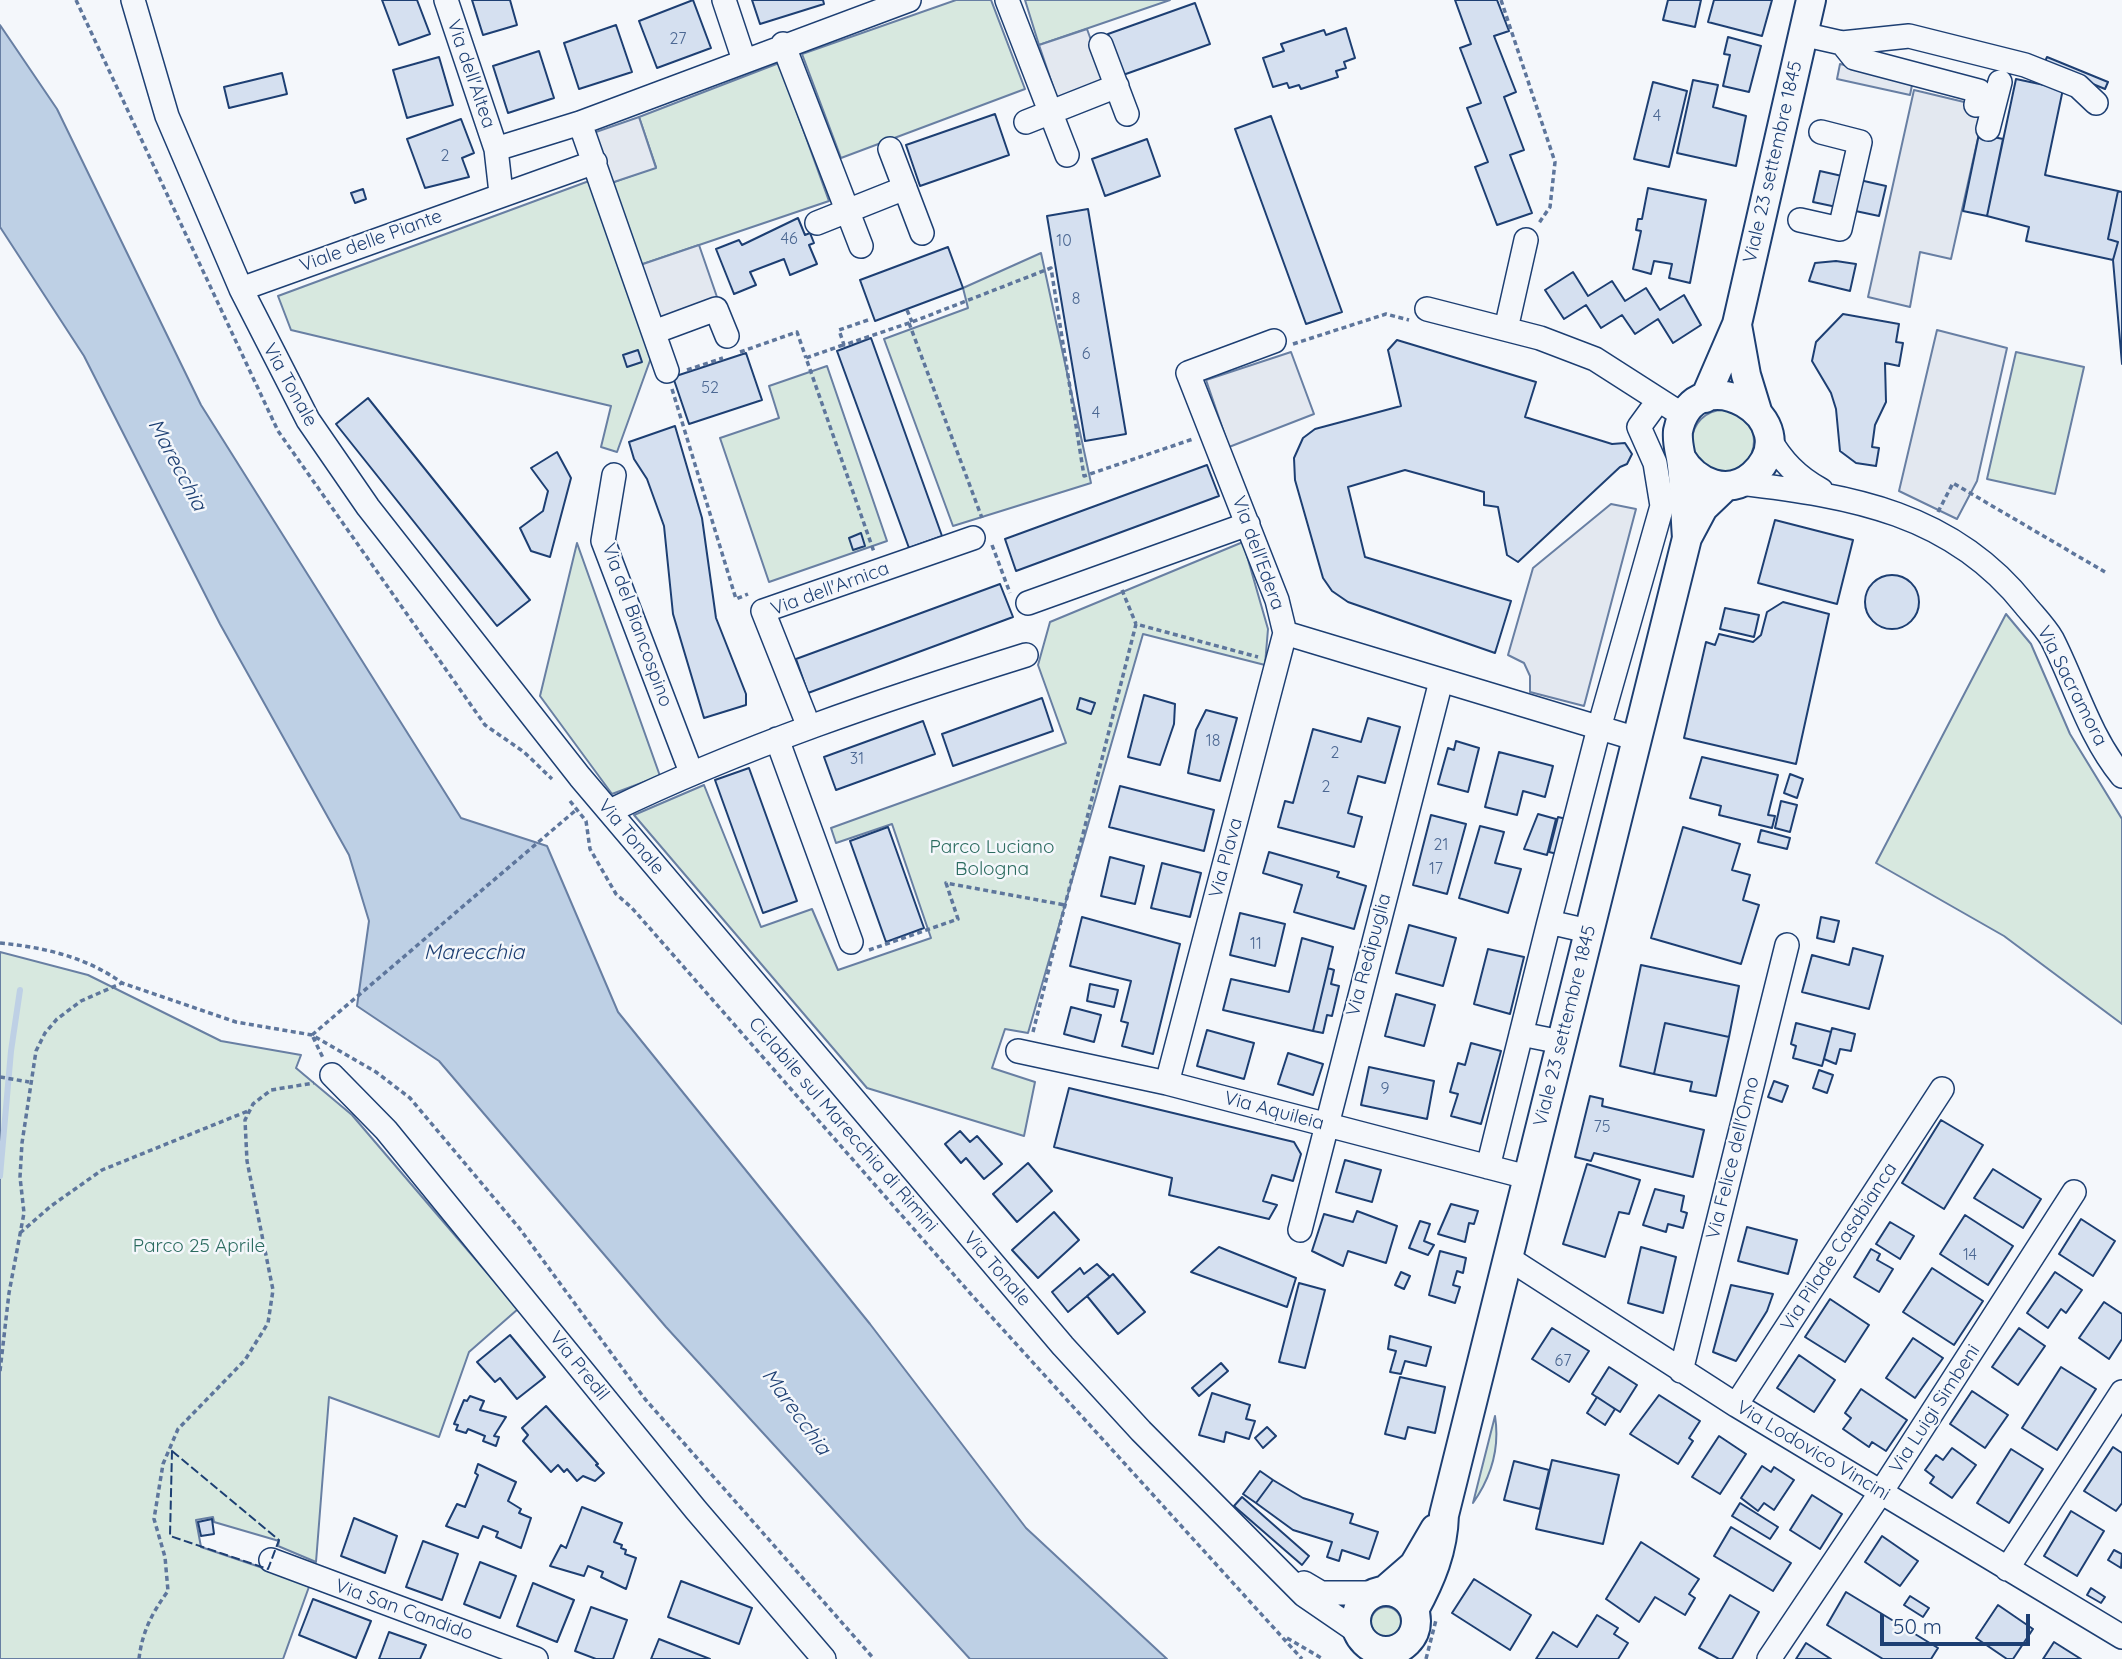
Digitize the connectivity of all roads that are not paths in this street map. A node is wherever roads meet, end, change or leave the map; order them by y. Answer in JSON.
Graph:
{"nodes":[{"id":1,"x":133,"y":0,"type":"edge"},
{"id":2,"x":446,"y":0,"type":"edge"},
{"id":3,"x":724,"y":0,"type":"edge"},
{"id":4,"x":909,"y":0,"type":"edge"},
{"id":5,"x":1007,"y":0,"type":"edge"},
{"id":6,"x":1811,"y":0,"type":"edge"},
{"id":7,"x":1802,"y":34,"type":"junction"},
{"id":8,"x":1842,"y":43,"type":"junction"},
{"id":9,"x":783,"y":44,"type":"junction"},
{"id":10,"x":1101,"y":44,"type":"dead end"},
{"id":11,"x":744,"y":60,"type":"junction"},
{"id":12,"x":2000,"y":82,"type":"dead end"},
{"id":13,"x":1116,"y":86,"type":"junction"},
{"id":14,"x":2096,"y":103,"type":"dead end"},
{"id":15,"x":1976,"y":105,"type":"dead end"},
{"id":16,"x":1050,"y":112,"type":"junction"},
{"id":17,"x":1127,"y":114,"type":"dead end"},
{"id":18,"x":1026,"y":122,"type":"dead end"},
{"id":19,"x":580,"y":123,"type":"junction"},
{"id":20,"x":1987,"y":129,"type":"dead end"},
{"id":21,"x":1821,"y":132,"type":"dead end"},
{"id":22,"x":496,"y":149,"type":"junction"},
{"id":23,"x":891,"y":149,"type":"dead end"},
{"id":24,"x":1067,"y":155,"type":"dead end"},
{"id":25,"x":595,"y":162,"type":"junction"},
{"id":26,"x":905,"y":188,"type":"junction"},
{"id":27,"x":501,"y":193,"type":"junction"},
{"id":28,"x":847,"y":211,"type":"junction"},
{"id":29,"x":1800,"y":220,"type":"dead end"},
{"id":30,"x":817,"y":223,"type":"dead end"},
{"id":31,"x":922,"y":233,"type":"dead end"},
{"id":32,"x":1526,"y":240,"type":"road end"},
{"id":33,"x":861,"y":246,"type":"dead end"},
{"id":34,"x":241,"y":289,"type":"junction"},
{"id":35,"x":1427,"y":309,"type":"road end"},
{"id":36,"x":1737,"y":324,"type":"junction"},
{"id":37,"x":1506,"y":329,"type":"junction"},
{"id":38,"x":654,"y":332,"type":"junction"},
{"id":39,"x":727,"y":336,"type":"dead end"},
{"id":40,"x":1274,"y":341,"type":"road end"},
{"id":41,"x":671,"y":374,"type":"road end"},
{"id":42,"x":1705,"y":398,"type":"junction"},
{"id":43,"x":1658,"y":401,"type":"junction"},
{"id":44,"x":1757,"y":411,"type":"junction"},
{"id":45,"x":1684,"y":416,"type":"junction"},
{"id":46,"x":1768,"y":437,"type":"junction"},
{"id":47,"x":1681,"y":458,"type":"junction"},
{"id":48,"x":614,"y":475,"type":"dead end"},
{"id":49,"x":1733,"y":484,"type":"junction"},
{"id":50,"x":1839,"y":500,"type":"junction"},
{"id":51,"x":1248,"y":524,"type":"junction"},
{"id":52,"x":981,"y":530,"type":"road end"},
{"id":53,"x":1687,"y":538,"type":"junction"},
{"id":54,"x":1028,"y":603,"type":"road end"},
{"id":55,"x":1285,"y":633,"type":"junction"},
{"id":56,"x":1027,"y":655,"type":"dead end"},
{"id":57,"x":1441,"y":681,"type":"junction"},
{"id":58,"x":809,"y":727,"type":"junction"},
{"id":59,"x":1598,"y":728,"type":"junction"},
{"id":60,"x":777,"y":739,"type":"junction"},
{"id":61,"x":1637,"y":739,"type":"junction"},
{"id":62,"x":691,"y":772,"type":"junction"},
{"id":63,"x":2122,"y":776,"type":"edge"},
{"id":64,"x":610,"y":811,"type":"junction"},
{"id":65,"x":1549,"y":922,"type":"junction"},
{"id":66,"x":1588,"y":931,"type":"junction"},
{"id":67,"x":851,"y":942,"type":"road end"},
{"id":68,"x":1787,"y":945,"type":"dead end"},
{"id":69,"x":1521,"y":1034,"type":"junction"},
{"id":70,"x":1561,"y":1042,"type":"junction"},
{"id":71,"x":1023,"y":1052,"type":"road end"},
{"id":72,"x":332,"y":1075,"type":"road end"},
{"id":73,"x":1167,"y":1083,"type":"junction"},
{"id":74,"x":1942,"y":1089,"type":"dead end"},
{"id":75,"x":1325,"y":1124,"type":"junction"},
{"id":76,"x":1488,"y":1167,"type":"junction"},
{"id":77,"x":1527,"y":1177,"type":"junction"},
{"id":78,"x":2074,"y":1192,"type":"dead end"},
{"id":79,"x":1300,"y":1230,"type":"dead end"},
{"id":80,"x":1508,"y":1258,"type":"junction"},
{"id":81,"x":1681,"y":1371,"type":"junction"},
{"id":82,"x":2122,"y":1392,"type":"edge"},
{"id":83,"x":1736,"y":1405,"type":"junction"},
{"id":84,"x":1881,"y":1492,"type":"junction"},
{"id":85,"x":1444,"y":1515,"type":"junction"},
{"id":86,"x":271,"y":1560,"type":"dead end"},
{"id":87,"x":2007,"y":1569,"type":"junction"},
{"id":88,"x":1282,"y":1573,"type":"junction"},
{"id":89,"x":1380,"y":1592,"type":"junction"},
{"id":90,"x":1414,"y":1610,"type":"junction"},
{"id":91,"x":2122,"y":1637,"type":"edge"},
{"id":92,"x":1368,"y":1646,"type":"edge"},
{"id":93,"x":1404,"y":1652,"type":"edge"},
{"id":94,"x":536,"y":1659,"type":"edge"},
{"id":95,"x":824,"y":1659,"type":"edge"},
{"id":96,"x":1769,"y":1659,"type":"edge"}],
"edges":[{"from":1,"to":34,"type":"street","name":"Via Tonale"},
{"from":2,"to":22,"type":"street","name":"Via dell'Altea"},
{"from":3,"to":11,"type":"street"},
{"from":4,"to":9,"type":"street"},
{"from":5,"to":16,"type":"street"},
{"from":6,"to":7,"type":"main road","name":"Viale 23 settembre 1845"},
{"from":7,"to":8,"type":"street"},
{"from":7,"to":36,"type":"main road","name":"Viale 23 settembre 1845"},
{"from":8,"to":14,"type":"street"},
{"from":8,"to":15,"type":"street"},
{"from":9,"to":11,"type":"street"},
{"from":9,"to":28,"type":"street"},
{"from":10,"to":13,"type":"street"},
{"from":11,"to":19,"type":"street"},
{"from":12,"to":20,"type":"street"},
{"from":13,"to":16,"type":"street"},
{"from":13,"to":17,"type":"street"},
{"from":16,"to":18,"type":"street"},
{"from":16,"to":24,"type":"street"},
{"from":19,"to":22,"type":"street"},
{"from":19,"to":25,"type":"street"},
{"from":21,"to":29,"type":"street"},
{"from":22,"to":27,"type":"street"},
{"from":23,"to":26,"type":"street"},
{"from":25,"to":27,"type":"street","name":"Viale delle Piante"},
{"from":25,"to":38,"type":"street"},
{"from":26,"to":28,"type":"street"},
{"from":26,"to":31,"type":"street"},
{"from":27,"to":34,"type":"street","name":"Viale delle Piante"},
{"from":28,"to":30,"type":"street"},
{"from":28,"to":33,"type":"street"},
{"from":32,"to":37,"type":"street"},
{"from":34,"to":64,"type":"street","name":"Via Tonale"},
{"from":35,"to":37,"type":"street"},
{"from":36,"to":42,"type":"main road","name":"Viale 23 settembre 1845"},
{"from":36,"to":44,"type":"main road","name":"Viale 23 settembre 1845"},
{"from":37,"to":43,"type":"street"},
{"from":38,"to":39,"type":"street"},
{"from":38,"to":41,"type":"street"},
{"from":40,"to":51,"type":"street","name":"Via dell'Edera"},
{"from":42,"to":44,"type":"main road"},
{"from":42,"to":45,"type":"main road","name":"Viale 23 settembre 1845"},
{"from":43,"to":45,"type":"street"},
{"from":43,"to":59,"type":"street"},
{"from":44,"to":46,"type":"main road","name":"Viale 23 settembre 1845"},
{"from":45,"to":47,"type":"main road","name":"Viale 23 settembre 1845"},
{"from":46,"to":49,"type":"main road","name":"Viale 23 settembre 1845"},
{"from":46,"to":50,"type":"street","name":"Via Sacramora"},
{"from":47,"to":49,"type":"main road"},
{"from":47,"to":53,"type":"main road","name":"Viale 23 settembre 1845"},
{"from":48,"to":62,"type":"street","name":"Via del Biancospino"},
{"from":49,"to":50,"type":"street","name":"Via Sacramora"},
{"from":49,"to":53,"type":"main road","name":"Viale 23 settembre 1845"},
{"from":50,"to":63,"type":"street","name":"Via Sacramora"},
{"from":51,"to":54,"type":"street"},
{"from":51,"to":55,"type":"street","name":"Via dell'Edera"},
{"from":52,"to":58,"type":"street","name":"Via dell'Arnica"},
{"from":53,"to":61,"type":"main road","name":"Viale 23 settembre 1845"},
{"from":55,"to":57,"type":"street","name":"Via dell'Edera"},
{"from":55,"to":73,"type":"street","name":"Via Plava"},
{"from":56,"to":58,"type":"street"},
{"from":57,"to":59,"type":"street","name":"Via dell'Edera"},
{"from":57,"to":75,"type":"street","name":"Via Redipuglia"},
{"from":58,"to":60,"type":"street"},
{"from":59,"to":61,"type":"street","name":"Via dell'Edera"},
{"from":59,"to":65,"type":"street"},
{"from":60,"to":62,"type":"street"},
{"from":60,"to":67,"type":"street"},
{"from":61,"to":66,"type":"main road","name":"Viale 23 settembre 1845"},
{"from":62,"to":64,"type":"street"},
{"from":64,"to":88,"type":"street","name":"Via Tonale"},
{"from":65,"to":66,"type":"street"},
{"from":65,"to":69,"type":"street"},
{"from":66,"to":70,"type":"main road","name":"Viale 23 settembre 1845"},
{"from":68,"to":81,"type":"street","name":"Via Felice dell'Omo"},
{"from":69,"to":70,"type":"street"},
{"from":69,"to":76,"type":"street"},
{"from":70,"to":77,"type":"main road","name":"Viale 23 settembre 1845"},
{"from":71,"to":73,"type":"street","name":"Via Aquileia"},
{"from":72,"to":95,"type":"street","name":"Via Predil"},
{"from":73,"to":75,"type":"street","name":"Via Aquileia"},
{"from":74,"to":83,"type":"street","name":"Via Pilade Casabianca"},
{"from":75,"to":76,"type":"street","name":"Via Aquileia"},
{"from":75,"to":79,"type":"street","name":"Via Redipuglia"},
{"from":76,"to":77,"type":"street","name":"Via Aquileia"},
{"from":77,"to":80,"type":"main road","name":"Viale 23 settembre 1845"},
{"from":78,"to":84,"type":"street","name":"Via Luigi Simbeni"},
{"from":80,"to":81,"type":"street","name":"Via Lodovico Vincini"},
{"from":80,"to":85,"type":"main road","name":"Viale 23 settembre 1845"},
{"from":81,"to":83,"type":"street","name":"Via Lodovico Vincini"},
{"from":82,"to":87,"type":"street"},
{"from":83,"to":84,"type":"street","name":"Via Lodovico Vincini"},
{"from":84,"to":87,"type":"street","name":"Via Lodovico Vincini"},
{"from":84,"to":96,"type":"street","name":"Via Luigi Simbeni"},
{"from":85,"to":89,"type":"main road","name":"Viale 23 settembre 1845"},
{"from":85,"to":90,"type":"main road","name":"Viale 23 settembre 1845"},
{"from":86,"to":94,"type":"street","name":"Via San Candido"},
{"from":87,"to":91,"type":"street","name":"Via Lodovico Vincini"},
{"from":88,"to":89,"type":"street","name":"Via Tonale"},
{"from":88,"to":92,"type":"street","name":"Via Tonale"},
{"from":89,"to":90,"type":"main road"},
{"from":89,"to":92,"type":"main road","name":"Viale 23 settembre 1845"},
{"from":90,"to":93,"type":"main road","name":"Viale 23 settembre 1845"},
{"from":92,"to":93,"type":"main road","name":"Viale 23 settembre 1845"}]}
